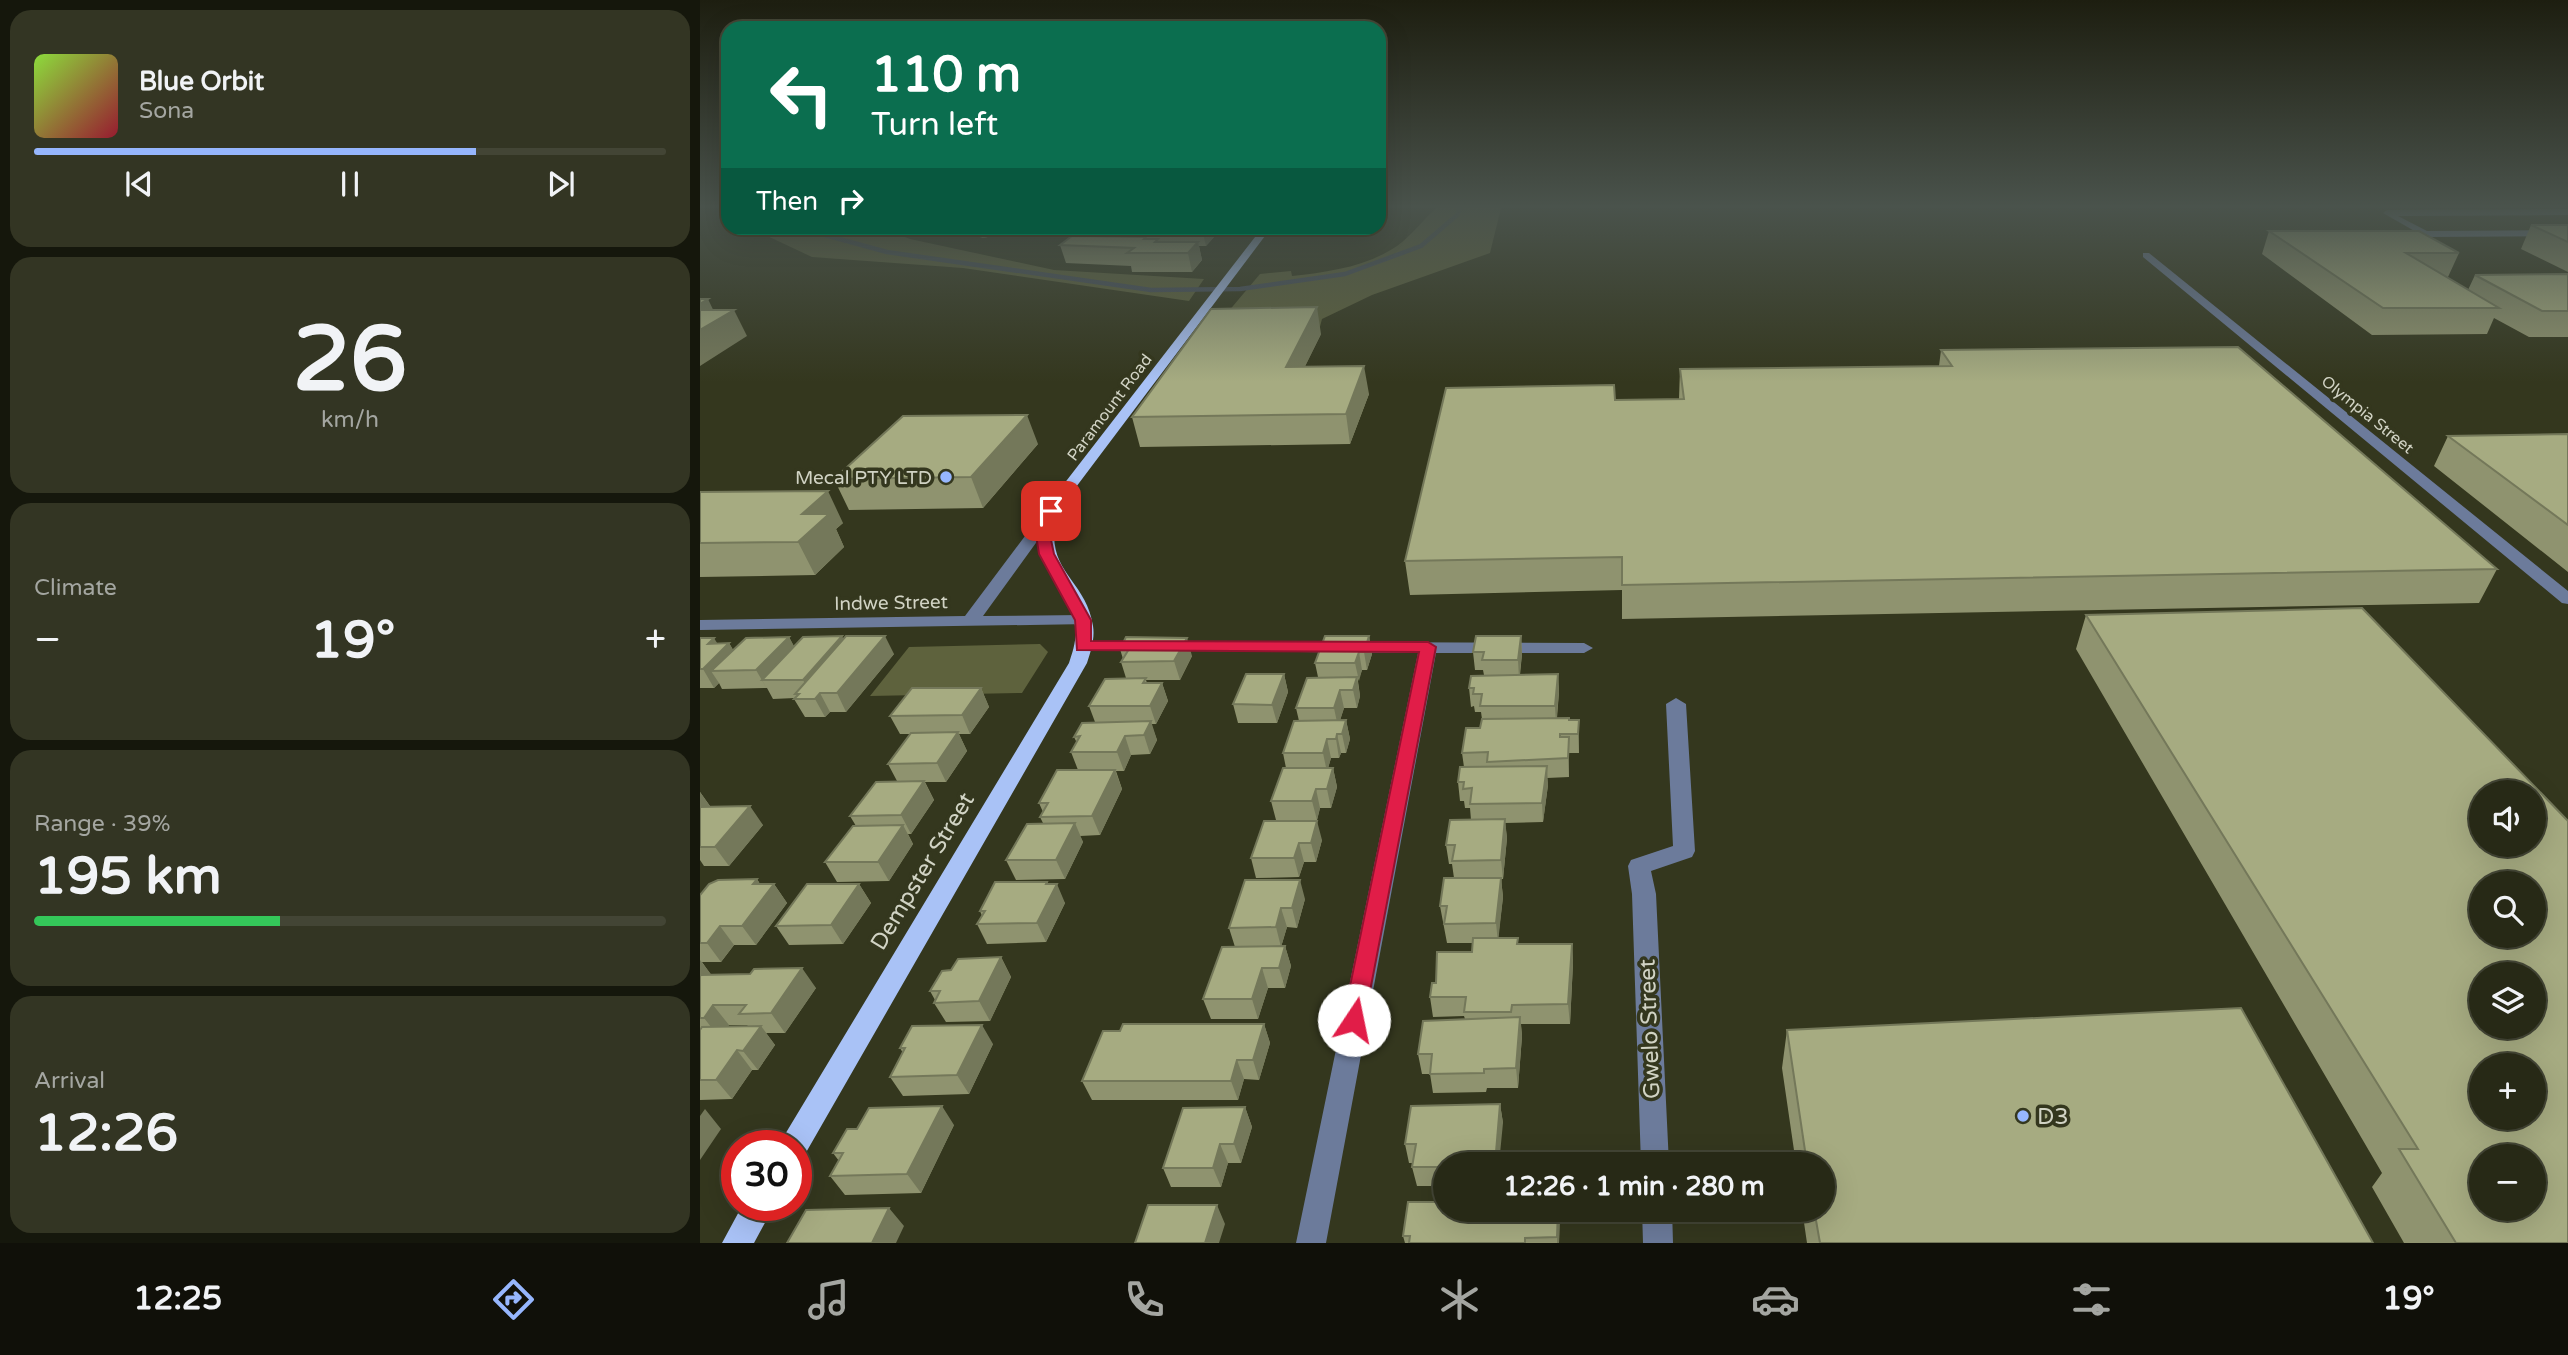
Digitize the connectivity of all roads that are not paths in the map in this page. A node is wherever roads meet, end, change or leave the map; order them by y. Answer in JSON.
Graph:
{"nodes":[{"id":1,"x":1237,"y":266,"type":"edge"},
{"id":2,"x":2160,"y":266,"type":"edge"},
{"id":3,"x":1051,"y":511,"type":"junction"},
{"id":4,"x":2568,"y":599,"type":"edge"},
{"id":5,"x":1083,"y":620,"type":"junction"},
{"id":6,"x":970,"y":622,"type":"junction"},
{"id":7,"x":700,"y":625,"type":"edge"},
{"id":8,"x":1083,"y":646,"type":"junction"},
{"id":9,"x":1428,"y":647,"type":"junction"},
{"id":10,"x":1584,"y":648,"type":"dead end"},
{"id":11,"x":1676,"y":704,"type":"dead end"},
{"id":12,"x":803,"y":1130,"type":"edge"},
{"id":13,"x":1655,"y":1152,"type":"edge"},
{"id":14,"x":750,"y":1221,"type":"edge"},
{"id":15,"x":1657,"y":1222,"type":"edge"},
{"id":16,"x":737,"y":1243,"type":"edge"},
{"id":17,"x":1311,"y":1243,"type":"edge"},
{"id":18,"x":1658,"y":1243,"type":"edge"}],
"edges":[{"from":1,"to":3,"type":"main road","name":"Paramount Road"},
{"from":2,"to":4,"type":"street","name":"Olympia Street"},
{"from":3,"to":5,"type":"main road","name":"Paramount Road"},
{"from":3,"to":6,"type":"street"},
{"from":5,"to":6,"type":"street","name":"Indwe Street"},
{"from":5,"to":8,"type":"main road","name":"Dempster Street"},
{"from":6,"to":7,"type":"street","name":"Indwe Street"},
{"from":8,"to":9,"type":"street"},
{"from":8,"to":12,"type":"main road","name":"Dempster Street"},
{"from":9,"to":10,"type":"street"},
{"from":9,"to":17,"type":"street"},
{"from":11,"to":13,"type":"street","name":"Gwelo Street"},
{"from":14,"to":16,"type":"main road"},
{"from":15,"to":18,"type":"street"}]}
